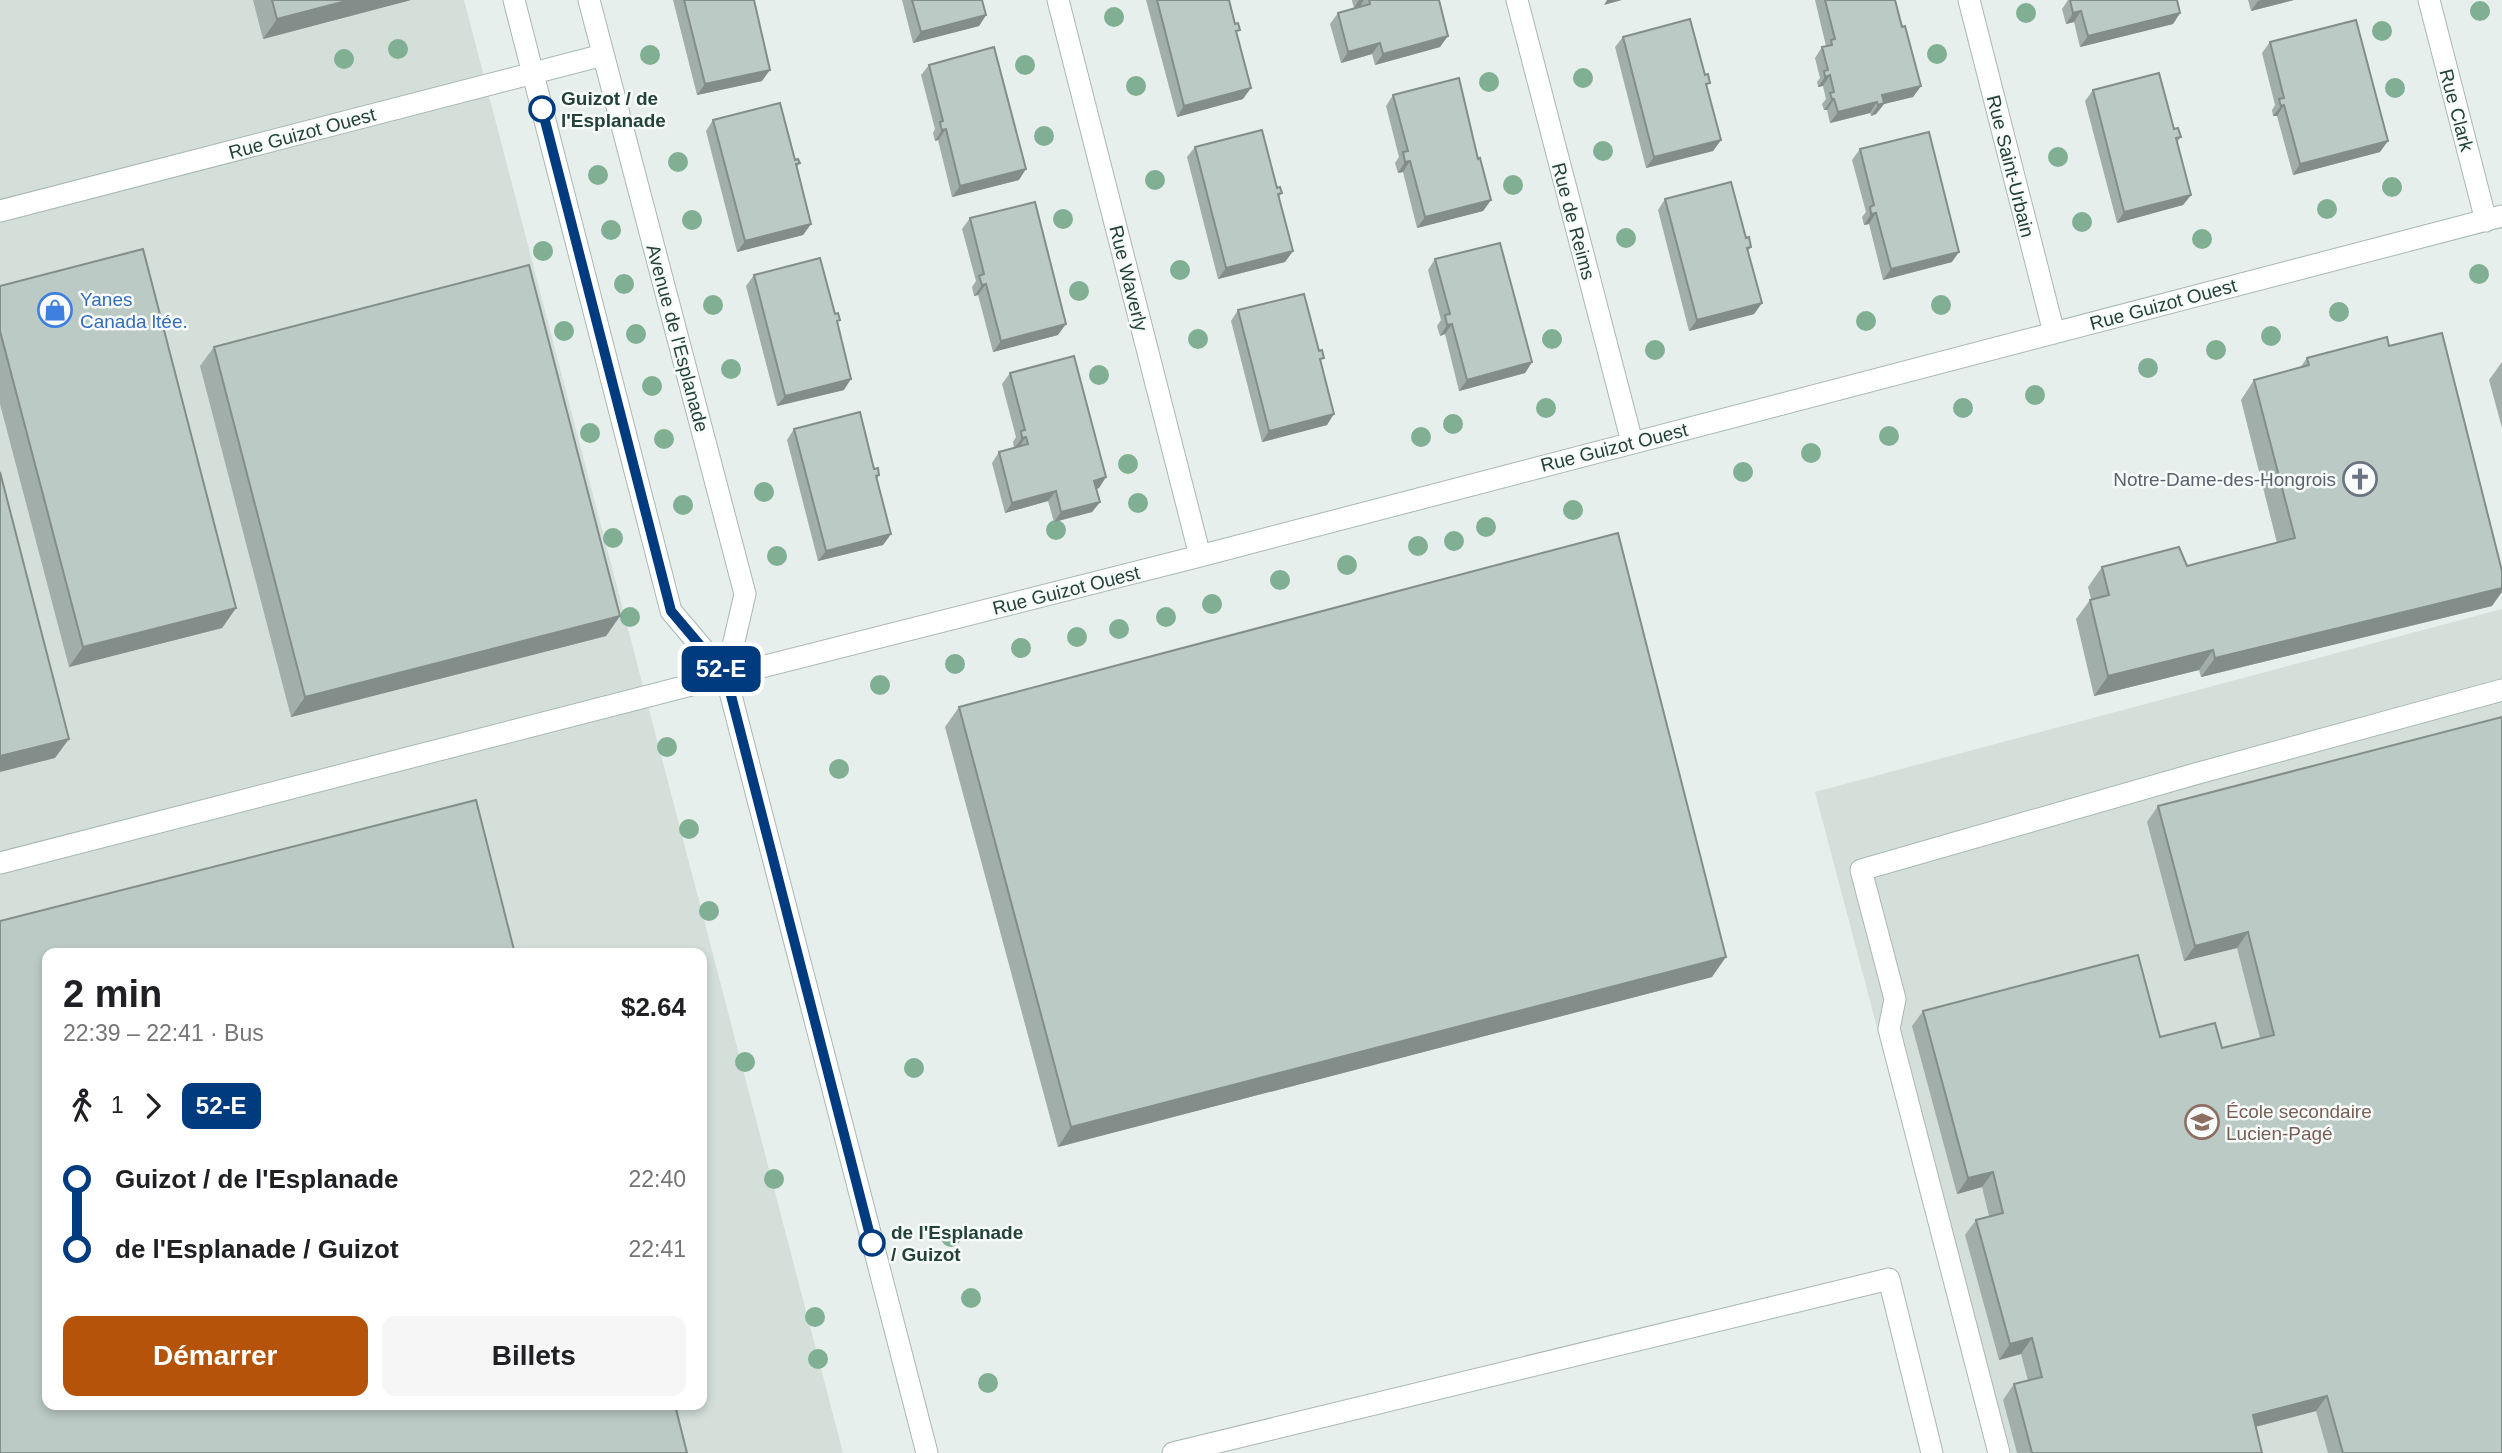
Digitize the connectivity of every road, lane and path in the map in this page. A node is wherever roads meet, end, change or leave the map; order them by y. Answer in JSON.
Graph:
{"nodes":[{"id":1,"x":514,"y":0,"type":"edge"},
{"id":2,"x":589,"y":0,"type":"edge"},
{"id":3,"x":1058,"y":0,"type":"edge"},
{"id":4,"x":1517,"y":0,"type":"edge"},
{"id":5,"x":1969,"y":0,"type":"edge"},
{"id":6,"x":2429,"y":0,"type":"edge"},
{"id":7,"x":603,"y":55,"type":"junction"},
{"id":8,"x":533,"y":73,"type":"junction"},
{"id":9,"x":0,"y":211,"type":"edge"},
{"id":10,"x":2494,"y":219,"type":"edge"},
{"id":11,"x":2054,"y":333,"type":"junction"},
{"id":12,"x":1632,"y":442,"type":"junction"},
{"id":13,"x":1200,"y":556,"type":"junction"},
{"id":14,"x":726,"y":676,"type":"junction"},
{"id":15,"x":2502,"y":690,"type":"edge"},
{"id":16,"x":0,"y":863,"type":"edge"},
{"id":17,"x":927,"y":1453,"type":"edge"},
{"id":18,"x":1173,"y":1453,"type":"edge"},
{"id":19,"x":1933,"y":1453,"type":"edge"},
{"id":20,"x":1999,"y":1453,"type":"edge"}],
"edges":[{"from":1,"to":8,"type":"street","name":"Avenue de l'Esplanade"},
{"from":2,"to":7,"type":"street","name":"Avenue de l'Esplanade"},
{"from":3,"to":13,"type":"street","name":"Rue Waverly"},
{"from":4,"to":12,"type":"street","name":"Rue de Reims"},
{"from":5,"to":11,"type":"street","name":"Rue Saint-Urbain"},
{"from":6,"to":10,"type":"street","name":"Rue Clark"},
{"from":7,"to":8,"type":"street","name":"Rue Guizot Ouest"},
{"from":7,"to":14,"type":"street","name":"Avenue de l'Esplanade"},
{"from":8,"to":9,"type":"street","name":"Rue Guizot Ouest"},
{"from":8,"to":14,"type":"street","name":"Avenue de l'Esplanade"},
{"from":10,"to":11,"type":"street","name":"Rue Guizot Ouest"},
{"from":11,"to":12,"type":"street","name":"Rue Guizot Ouest"},
{"from":12,"to":13,"type":"street","name":"Rue Guizot Ouest"},
{"from":13,"to":14,"type":"street","name":"Rue Guizot Ouest"},
{"from":14,"to":16,"type":"street","name":"Rue Guizot Ouest"},
{"from":14,"to":17,"type":"street","name":"Avenue de l'Esplanade"},
{"from":15,"to":20,"type":"street"},
{"from":18,"to":19,"type":"street"}]}
